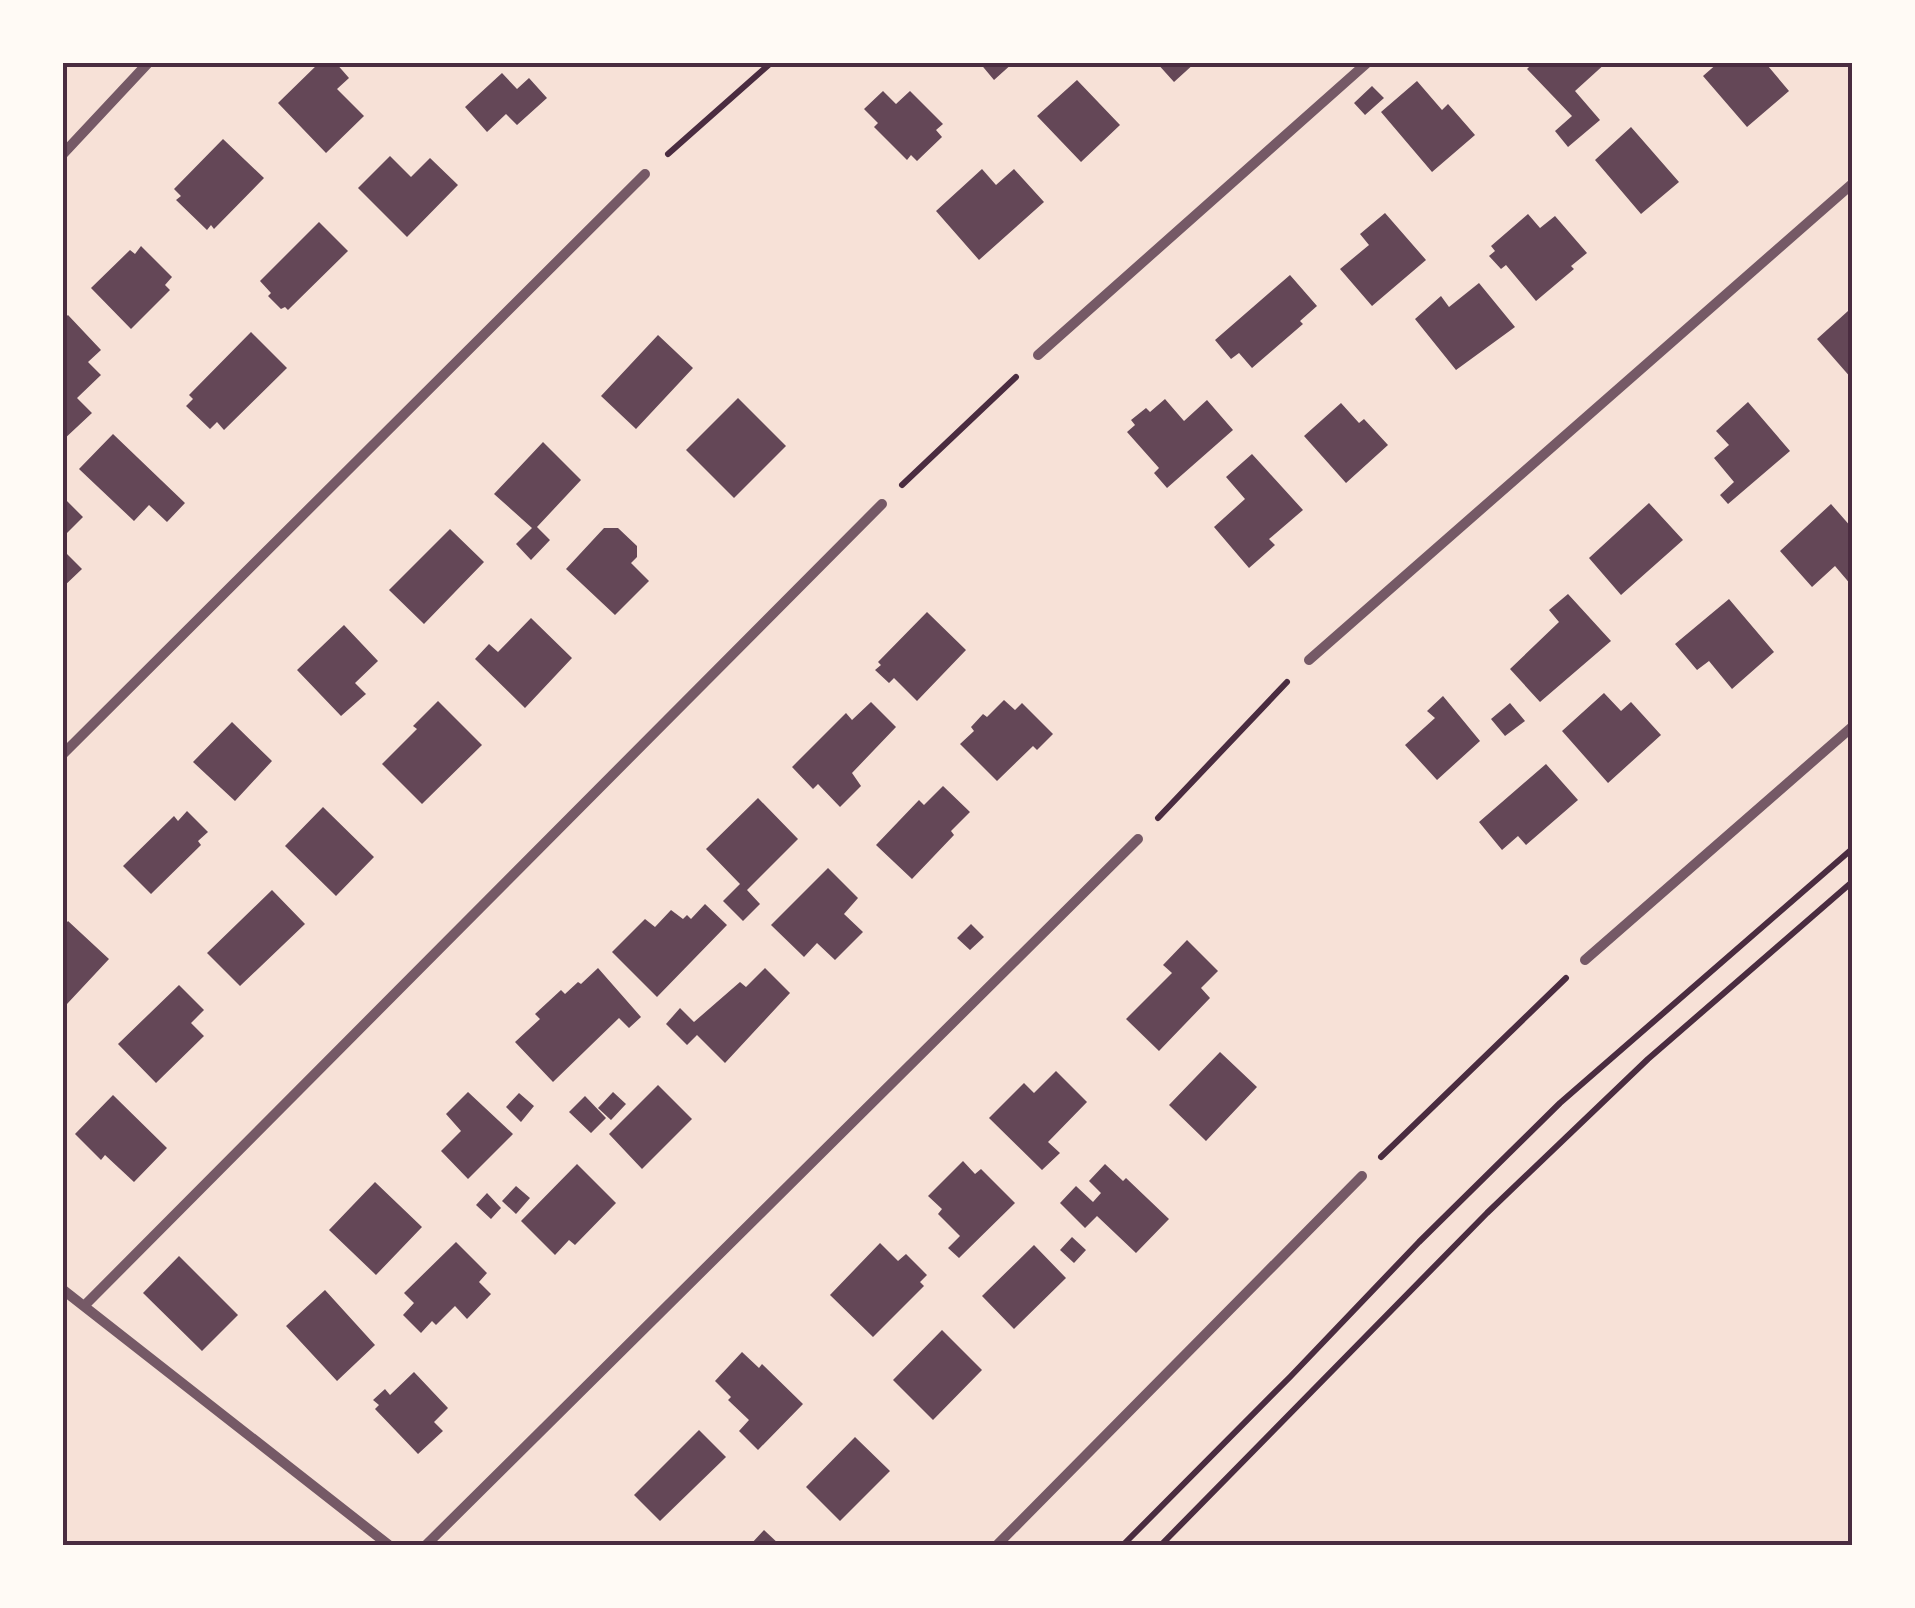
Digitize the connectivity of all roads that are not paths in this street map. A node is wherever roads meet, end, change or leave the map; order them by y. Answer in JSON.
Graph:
{"nodes":[{"id":1,"x":149,"y":62,"type":"edge"},
{"id":2,"x":1368,"y":62,"type":"edge"},
{"id":3,"x":62,"y":156,"type":"edge"},
{"id":4,"x":645,"y":174,"type":"road end"},
{"id":5,"x":1852,"y":184,"type":"edge"},
{"id":6,"x":1038,"y":355,"type":"road end"},
{"id":7,"x":882,"y":504,"type":"road end"},
{"id":8,"x":1309,"y":660,"type":"road end"},
{"id":9,"x":1852,"y":728,"type":"edge"},
{"id":10,"x":62,"y":755,"type":"edge"},
{"id":11,"x":1138,"y":839,"type":"road end"},
{"id":12,"x":1584,"y":960,"type":"road end"},
{"id":13,"x":1362,"y":1176,"type":"road end"},
{"id":14,"x":62,"y":1289,"type":"edge"},
{"id":15,"x":84,"y":1306,"type":"junction"},
{"id":16,"x":390,"y":1546,"type":"edge"},
{"id":17,"x":426,"y":1546,"type":"edge"},
{"id":18,"x":996,"y":1546,"type":"edge"}],
"edges":[{"from":1,"to":3,"type":"street"},
{"from":2,"to":6,"type":"street"},
{"from":4,"to":10,"type":"street"},
{"from":5,"to":8,"type":"street"},
{"from":7,"to":15,"type":"street"},
{"from":9,"to":12,"type":"street"},
{"from":11,"to":17,"type":"street"},
{"from":13,"to":18,"type":"street"},
{"from":14,"to":15,"type":"street"},
{"from":15,"to":16,"type":"street"}]}
